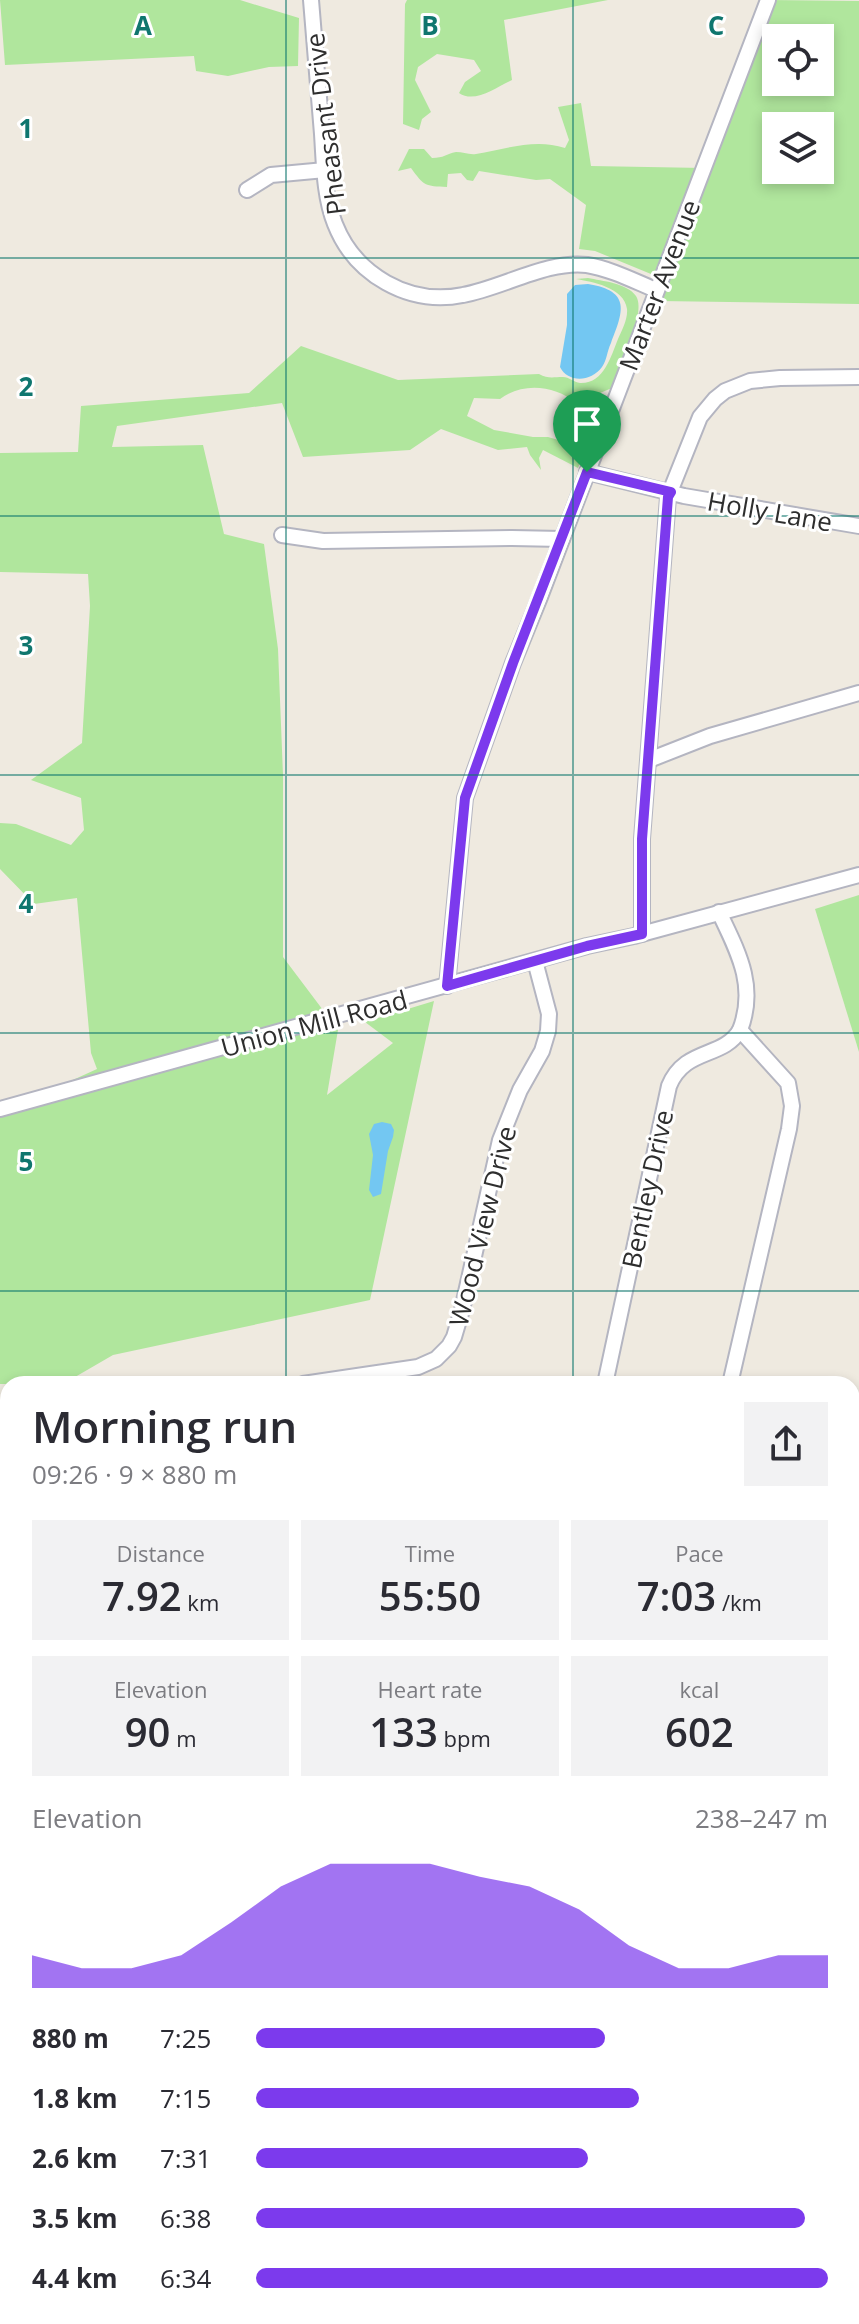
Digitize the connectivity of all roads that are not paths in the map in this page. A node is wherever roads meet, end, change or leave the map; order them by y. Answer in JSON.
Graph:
{"nodes":[{"id":1,"x":311,"y":0,"type":"edge"},
{"id":2,"x":768,"y":0,"type":"edge"},
{"id":3,"x":325,"y":170,"type":"junction"},
{"id":4,"x":247,"y":190,"type":"dead end"},
{"id":5,"x":656,"y":290,"type":"junction"},
{"id":6,"x":859,"y":377,"type":"edge"},
{"id":7,"x":587,"y":472,"type":"junction"},
{"id":8,"x":671,"y":492,"type":"junction"},
{"id":9,"x":859,"y":526,"type":"edge"},
{"id":10,"x":282,"y":535,"type":"dead end"},
{"id":11,"x":562,"y":539,"type":"junction"},
{"id":12,"x":859,"y":693,"type":"edge"},
{"id":13,"x":649,"y":760,"type":"junction"},
{"id":14,"x":859,"y":875,"type":"edge"},
{"id":15,"x":719,"y":912,"type":"junction"},
{"id":16,"x":642,"y":934,"type":"junction"},
{"id":17,"x":535,"y":961,"type":"junction"},
{"id":18,"x":447,"y":986,"type":"junction"},
{"id":19,"x":740,"y":1030,"type":"junction"},
{"id":20,"x":0,"y":1109,"type":"edge"},
{"id":21,"x":357,"y":1376,"type":"edge"},
{"id":22,"x":607,"y":1376,"type":"edge"},
{"id":23,"x":732,"y":1376,"type":"edge"}],
"edges":[{"from":1,"to":3,"type":"street","name":"Pheasant Drive"},
{"from":2,"to":5,"type":"street","name":"Marter Avenue"},
{"from":3,"to":4,"type":"street"},
{"from":3,"to":5,"type":"street","name":"Pheasant Drive"},
{"from":5,"to":7,"type":"street","name":"Marter Avenue"},
{"from":6,"to":8,"type":"street"},
{"from":7,"to":8,"type":"street","name":"Holly Lane"},
{"from":7,"to":11,"type":"street","name":"Marter Avenue"},
{"from":8,"to":9,"type":"street","name":"Holly Lane"},
{"from":8,"to":13,"type":"street"},
{"from":10,"to":11,"type":"street"},
{"from":11,"to":18,"type":"street","name":"Marter Avenue"},
{"from":12,"to":13,"type":"street"},
{"from":13,"to":16,"type":"street"},
{"from":14,"to":15,"type":"street","name":"Union Mill Road"},
{"from":15,"to":16,"type":"street","name":"Union Mill Road"},
{"from":15,"to":19,"type":"street"},
{"from":16,"to":17,"type":"street","name":"Union Mill Road"},
{"from":17,"to":18,"type":"street","name":"Union Mill Road"},
{"from":17,"to":21,"type":"street","name":"Wood View Drive"},
{"from":18,"to":20,"type":"street","name":"Union Mill Road"},
{"from":19,"to":22,"type":"street","name":"Bentley Drive"},
{"from":19,"to":23,"type":"street"}]}
